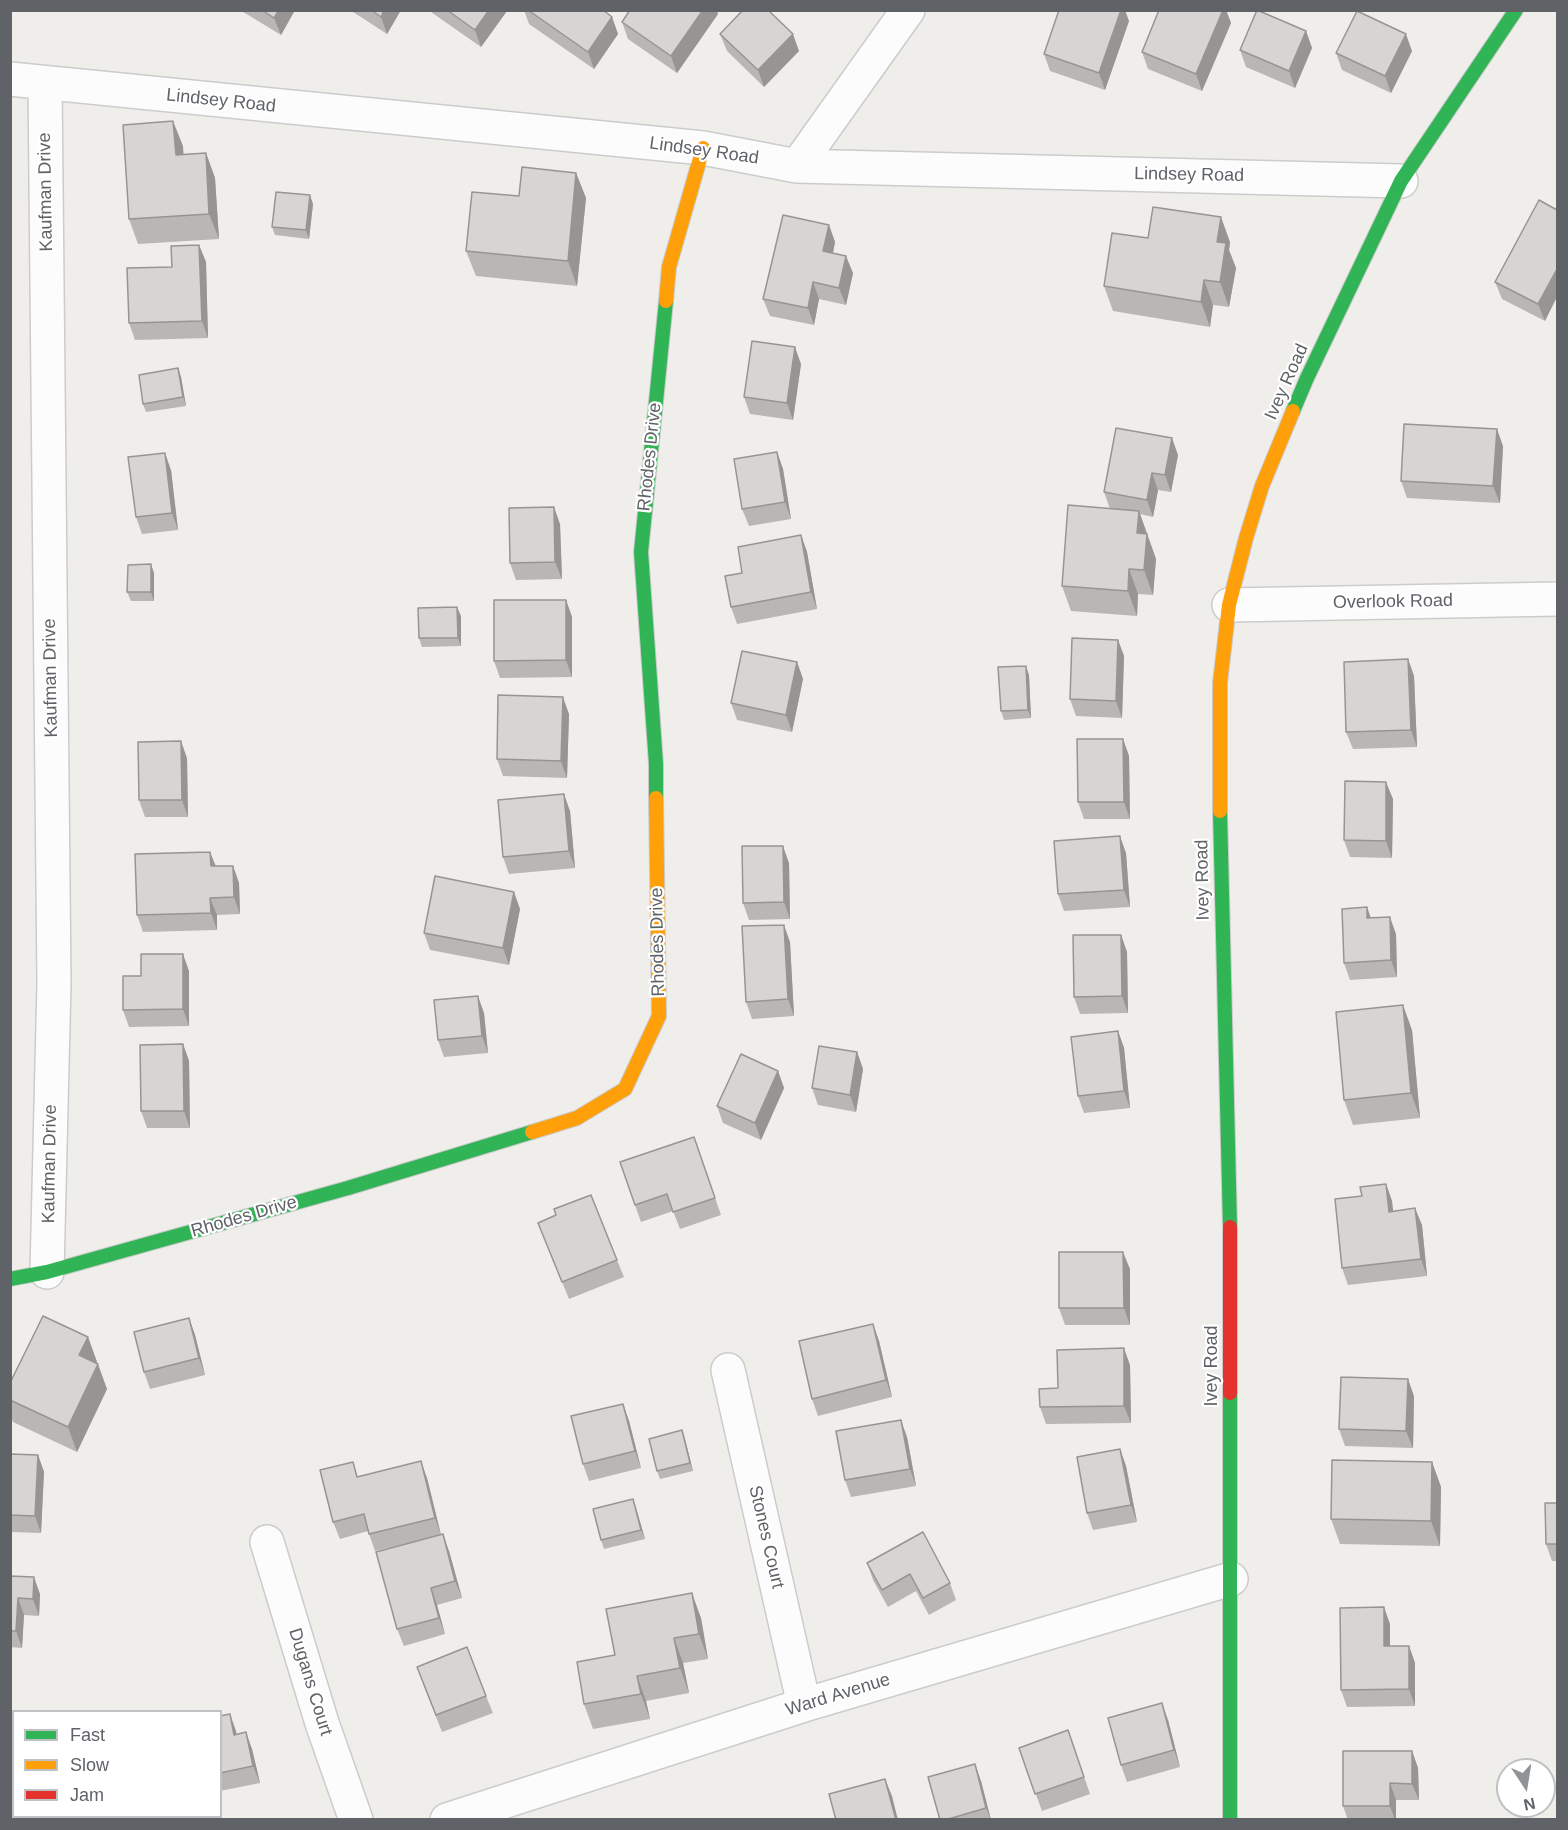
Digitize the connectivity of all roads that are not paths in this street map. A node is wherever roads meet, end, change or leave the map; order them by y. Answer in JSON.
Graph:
{"nodes":[{"id":1,"x":908,"y":10,"type":"edge"},
{"id":2,"x":1516,"y":10,"type":"edge"},
{"id":3,"x":10,"y":79,"type":"edge"},
{"id":4,"x":45,"y":83,"type":"junction"},
{"id":5,"x":703,"y":148,"type":"junction"},
{"id":6,"x":797,"y":166,"type":"junction"},
{"id":7,"x":1401,"y":180,"type":"junction"},
{"id":8,"x":1557,"y":599,"type":"edge"},
{"id":9,"x":1229,"y":605,"type":"junction"},
{"id":10,"x":47,"y":1272,"type":"junction"},
{"id":11,"x":10,"y":1279,"type":"edge"},
{"id":12,"x":728,"y":1370,"type":"dead end"},
{"id":13,"x":267,"y":1542,"type":"dead end"},
{"id":14,"x":1231,"y":1579,"type":"junction"},
{"id":15,"x":804,"y":1705,"type":"junction"},
{"id":16,"x":356,"y":1820,"type":"edge"},
{"id":17,"x":447,"y":1820,"type":"edge"},
{"id":18,"x":1230,"y":1820,"type":"edge"}],
"edges":[{"from":1,"to":6,"type":"street"},
{"from":2,"to":7,"type":"street","name":"Ivey Road"},
{"from":3,"to":4,"type":"street","name":"Lindsey Road"},
{"from":4,"to":5,"type":"street","name":"Lindsey Road"},
{"from":4,"to":10,"type":"street","name":"Kaufman Drive"},
{"from":5,"to":6,"type":"street","name":"Lindsey Road"},
{"from":5,"to":10,"type":"street","name":"Rhodes Drive"},
{"from":6,"to":7,"type":"street","name":"Lindsey Road"},
{"from":7,"to":9,"type":"street","name":"Ivey Road"},
{"from":8,"to":9,"type":"street","name":"Overlook Road"},
{"from":9,"to":14,"type":"street","name":"Ivey Road"},
{"from":10,"to":11,"type":"street","name":"Rhodes Drive"},
{"from":12,"to":15,"type":"street","name":"Stones Court"},
{"from":13,"to":16,"type":"street","name":"Dugans Court"},
{"from":14,"to":15,"type":"street","name":"Ward Avenue"},
{"from":14,"to":18,"type":"street","name":"Ivey Road"},
{"from":15,"to":17,"type":"street","name":"Ward Avenue"}]}
